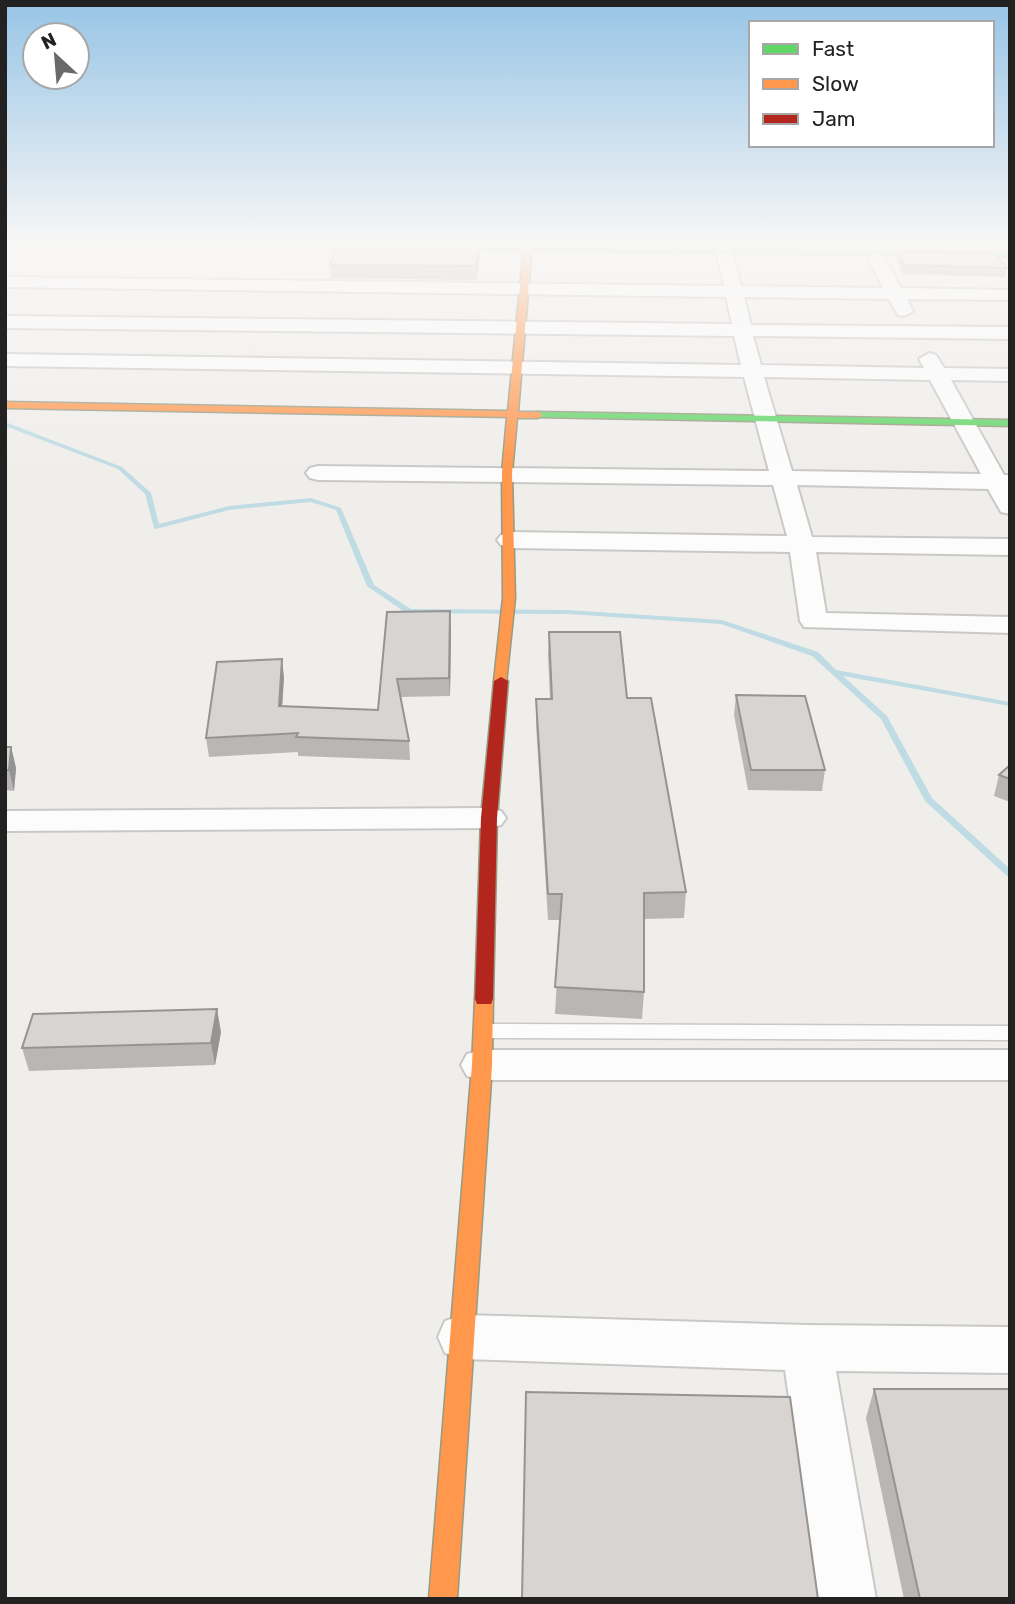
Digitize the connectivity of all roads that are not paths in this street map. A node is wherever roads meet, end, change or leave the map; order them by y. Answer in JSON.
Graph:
{"nodes":[{"id":1,"x":523,"y":320,"type":"edge"},
{"id":2,"x":741,"y":320,"type":"edge"},
{"id":3,"x":909,"y":320,"type":"edge"},
{"id":4,"x":5,"y":322,"type":"edge"},
{"id":5,"x":522,"y":326,"type":"junction"},
{"id":6,"x":743,"y":329,"type":"junction"},
{"id":7,"x":916,"y":332,"type":"junction"},
{"id":8,"x":1010,"y":333,"type":"edge"},
{"id":9,"x":5,"y":360,"type":"edge"},
{"id":10,"x":516,"y":368,"type":"junction"},
{"id":11,"x":752,"y":371,"type":"junction"},
{"id":12,"x":937,"y":374,"type":"junction"},
{"id":13,"x":1010,"y":375,"type":"edge"},
{"id":14,"x":5,"y":405,"type":"edge"},
{"id":15,"x":512,"y":415,"type":"junction"},
{"id":16,"x":766,"y":419,"type":"junction"},
{"id":17,"x":965,"y":423,"type":"junction"},
{"id":18,"x":1010,"y":423,"type":"edge"},
{"id":19,"x":318,"y":473,"type":"dead end"},
{"id":20,"x":507,"y":473,"type":"junction"},
{"id":21,"x":785,"y":478,"type":"junction"},
{"id":22,"x":1003,"y":482,"type":"edge"},
{"id":23,"x":1010,"y":507,"type":"edge"},
{"id":24,"x":510,"y":540,"type":"junction"},
{"id":25,"x":802,"y":544,"type":"junction"},
{"id":26,"x":1010,"y":547,"type":"edge"},
{"id":27,"x":1010,"y":625,"type":"edge"},
{"id":28,"x":489,"y":818,"type":"junction"},
{"id":29,"x":5,"y":821,"type":"edge"},
{"id":30,"x":1010,"y":1033,"type":"edge"},
{"id":31,"x":482,"y":1048,"type":"junction"},
{"id":32,"x":1010,"y":1065,"type":"edge"},
{"id":33,"x":463,"y":1337,"type":"junction"},
{"id":34,"x":807,"y":1348,"type":"junction"},
{"id":35,"x":1010,"y":1350,"type":"edge"},
{"id":36,"x":443,"y":1599,"type":"edge"},
{"id":37,"x":847,"y":1599,"type":"edge"}],
"edges":[{"from":1,"to":5,"type":"street"},
{"from":2,"to":6,"type":"street"},
{"from":3,"to":7,"type":"street"},
{"from":4,"to":5,"type":"street"},
{"from":5,"to":6,"type":"street"},
{"from":5,"to":10,"type":"street"},
{"from":6,"to":7,"type":"street"},
{"from":6,"to":11,"type":"street"},
{"from":7,"to":8,"type":"street"},
{"from":7,"to":12,"type":"street"},
{"from":9,"to":10,"type":"street"},
{"from":10,"to":11,"type":"street"},
{"from":10,"to":15,"type":"street"},
{"from":11,"to":12,"type":"street"},
{"from":11,"to":16,"type":"street"},
{"from":12,"to":13,"type":"street"},
{"from":12,"to":17,"type":"street"},
{"from":14,"to":15,"type":"street"},
{"from":15,"to":16,"type":"street"},
{"from":15,"to":20,"type":"street"},
{"from":16,"to":17,"type":"street"},
{"from":16,"to":21,"type":"street"},
{"from":17,"to":18,"type":"street"},
{"from":17,"to":22,"type":"street"},
{"from":19,"to":20,"type":"street"},
{"from":20,"to":21,"type":"street"},
{"from":20,"to":24,"type":"street"},
{"from":21,"to":22,"type":"street"},
{"from":21,"to":25,"type":"street"},
{"from":22,"to":23,"type":"street"},
{"from":24,"to":25,"type":"street"},
{"from":24,"to":28,"type":"street"},
{"from":25,"to":26,"type":"street"},
{"from":25,"to":27,"type":"street"},
{"from":28,"to":29,"type":"street"},
{"from":28,"to":31,"type":"street"},
{"from":30,"to":31,"type":"lane"},
{"from":31,"to":32,"type":"street"},
{"from":31,"to":33,"type":"street"},
{"from":33,"to":34,"type":"street"},
{"from":33,"to":36,"type":"street"},
{"from":34,"to":35,"type":"street"},
{"from":34,"to":37,"type":"street"}]}
